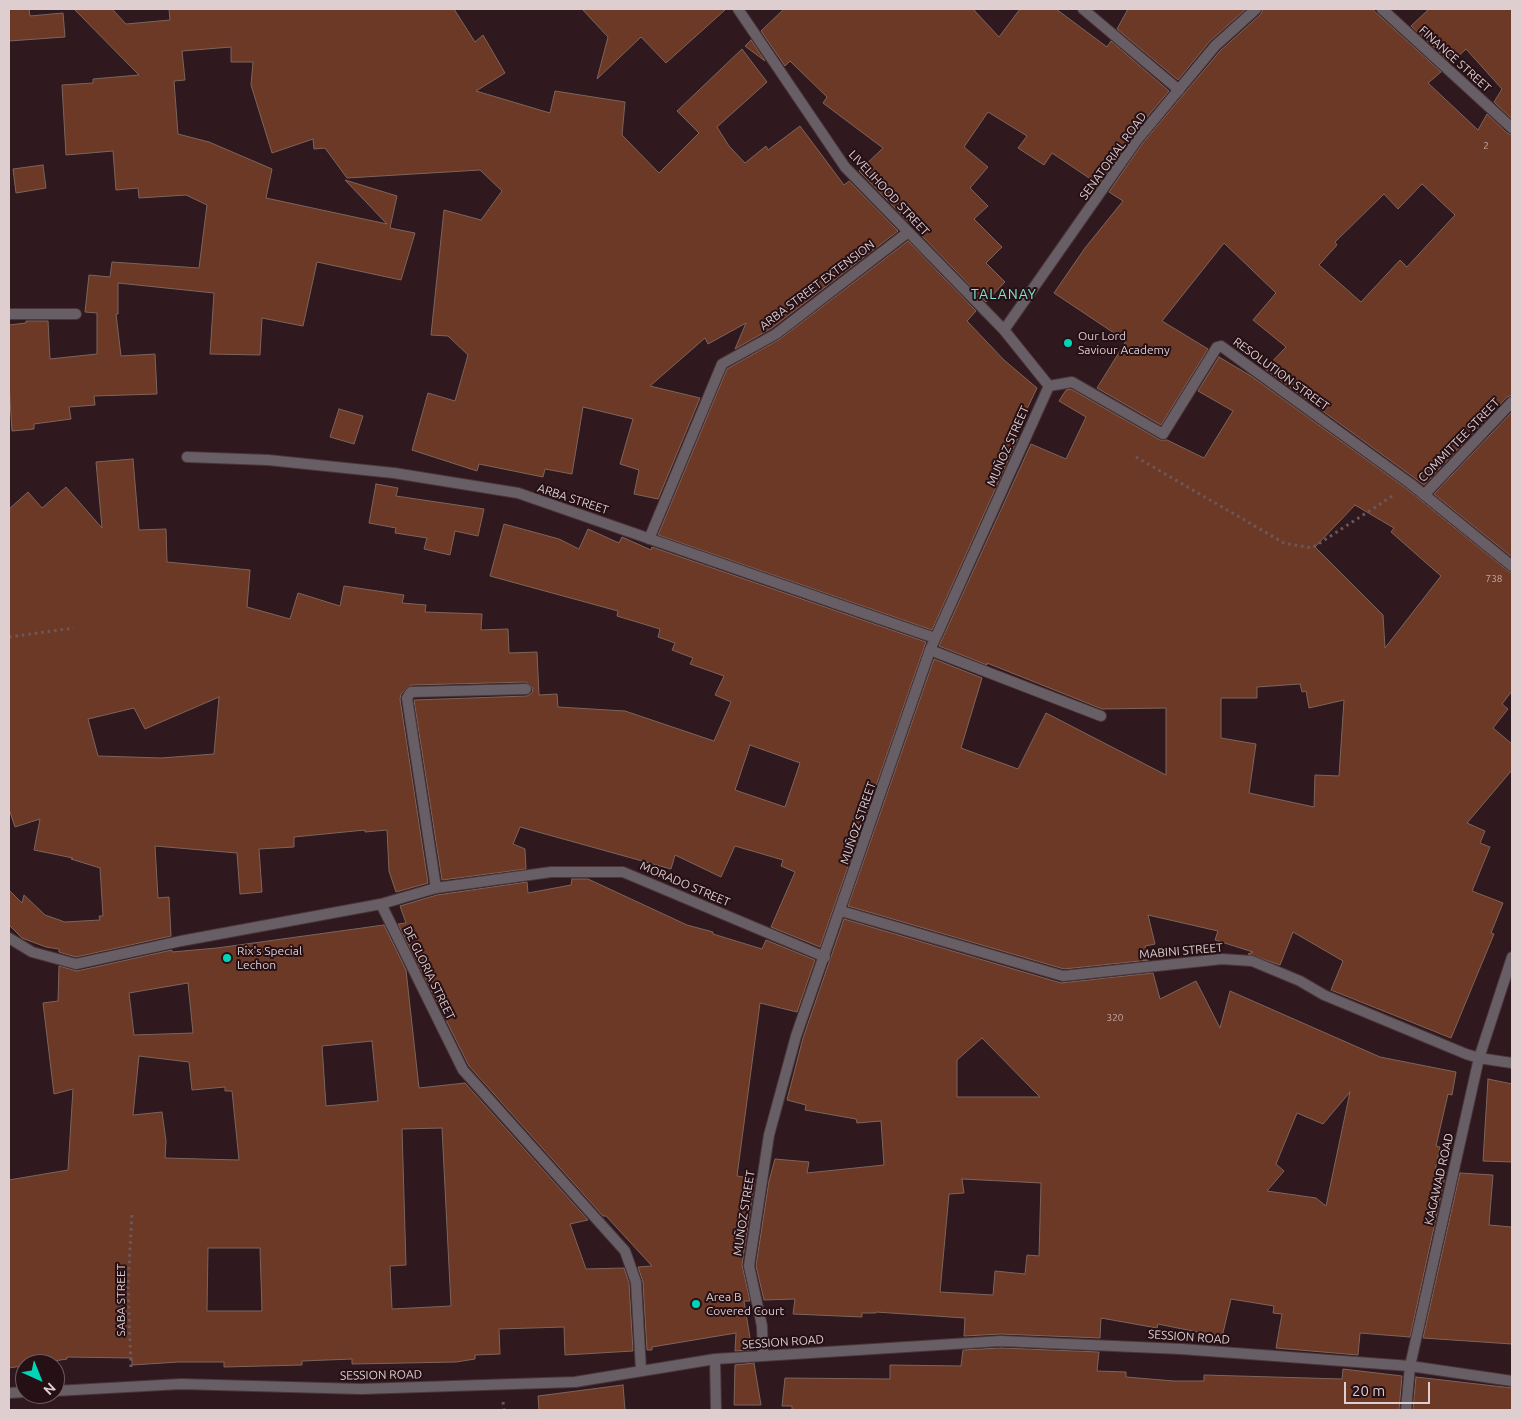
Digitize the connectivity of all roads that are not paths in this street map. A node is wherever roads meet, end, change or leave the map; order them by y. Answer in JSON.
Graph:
{"nodes":[{"id":1,"x":738,"y":9,"type":"edge"},
{"id":2,"x":1083,"y":9,"type":"edge"},
{"id":3,"x":1256,"y":9,"type":"edge"},
{"id":4,"x":1382,"y":9,"type":"edge"},
{"id":5,"x":1179,"y":90,"type":"junction"},
{"id":6,"x":1512,"y":128,"type":"edge"},
{"id":7,"x":907,"y":233,"type":"junction"},
{"id":8,"x":9,"y":314,"type":"edge"},
{"id":9,"x":76,"y":314,"type":"dead end"},
{"id":10,"x":1004,"y":330,"type":"junction"},
{"id":11,"x":1049,"y":386,"type":"junction"},
{"id":12,"x":1512,"y":402,"type":"edge"},
{"id":13,"x":187,"y":457,"type":"dead end"},
{"id":14,"x":1424,"y":495,"type":"junction"},
{"id":15,"x":649,"y":539,"type":"junction"},
{"id":16,"x":1512,"y":566,"type":"edge"},
{"id":17,"x":935,"y":638,"type":"junction"},
{"id":18,"x":930,"y":650,"type":"junction"},
{"id":19,"x":526,"y":689,"type":"dead end"},
{"id":20,"x":1100,"y":716,"type":"dead end"},
{"id":21,"x":436,"y":888,"type":"junction"},
{"id":22,"x":381,"y":904,"type":"junction"},
{"id":23,"x":840,"y":911,"type":"junction"},
{"id":24,"x":9,"y":938,"type":"edge"},
{"id":25,"x":825,"y":957,"type":"junction"},
{"id":26,"x":1512,"y":957,"type":"edge"},
{"id":27,"x":1479,"y":1058,"type":"junction"},
{"id":28,"x":1512,"y":1063,"type":"edge"},
{"id":29,"x":763,"y":1356,"type":"junction"},
{"id":30,"x":715,"y":1359,"type":"junction"},
{"id":31,"x":1410,"y":1366,"type":"junction"},
{"id":32,"x":640,"y":1370,"type":"junction"},
{"id":33,"x":1512,"y":1382,"type":"edge"},
{"id":34,"x":65,"y":1390,"type":"edge"},
{"id":35,"x":716,"y":1410,"type":"edge"},
{"id":36,"x":1406,"y":1410,"type":"edge"}],
"edges":[{"from":1,"to":7,"type":"street","name":"LIVELIHOOD STREET"},
{"from":2,"to":5,"type":"street"},
{"from":3,"to":5,"type":"street","name":"SENATORIAL ROAD"},
{"from":4,"to":6,"type":"street","name":"FINANCE STREET"},
{"from":5,"to":10,"type":"street","name":"SENATORIAL ROAD"},
{"from":7,"to":10,"type":"street","name":"LIVELIHOOD STREET"},
{"from":7,"to":15,"type":"street","name":"ARBA STREET EXTENSION"},
{"from":8,"to":9,"type":"street"},
{"from":10,"to":11,"type":"street"},
{"from":11,"to":14,"type":"street","name":"RESOLUTION STREET"},
{"from":11,"to":17,"type":"street","name":"MUÑOZ STREET"},
{"from":12,"to":14,"type":"street","name":"COMMITTEE STREET"},
{"from":13,"to":15,"type":"street","name":"ARBA STREET"},
{"from":14,"to":16,"type":"street","name":"RESOLUTION STREET"},
{"from":15,"to":17,"type":"street","name":"ARBA STREET"},
{"from":17,"to":18,"type":"street","name":"MUÑOZ STREET"},
{"from":18,"to":20,"type":"street"},
{"from":18,"to":23,"type":"street","name":"MUÑOZ STREET"},
{"from":19,"to":21,"type":"street"},
{"from":21,"to":22,"type":"street","name":"MORADO STREET"},
{"from":21,"to":25,"type":"street","name":"MORADO STREET"},
{"from":22,"to":24,"type":"street"},
{"from":22,"to":32,"type":"street","name":"DE GLORIA STREET"},
{"from":23,"to":25,"type":"street","name":"MUÑOZ STREET"},
{"from":23,"to":27,"type":"street","name":"MABINI STREET"},
{"from":25,"to":29,"type":"street","name":"MUÑOZ STREET"},
{"from":26,"to":27,"type":"street","name":"KAGAWAD ROAD"},
{"from":27,"to":28,"type":"street","name":"MABINI STREET"},
{"from":27,"to":31,"type":"street","name":"KAGAWAD ROAD"},
{"from":29,"to":30,"type":"street","name":"SESSION ROAD"},
{"from":29,"to":31,"type":"street","name":"SESSION ROAD"},
{"from":30,"to":32,"type":"street","name":"SESSION ROAD"},
{"from":30,"to":35,"type":"street"},
{"from":31,"to":33,"type":"street","name":"SESSION ROAD"},
{"from":31,"to":36,"type":"street","name":"KAGAWAD ROAD"},
{"from":32,"to":34,"type":"street","name":"SESSION ROAD"}]}
